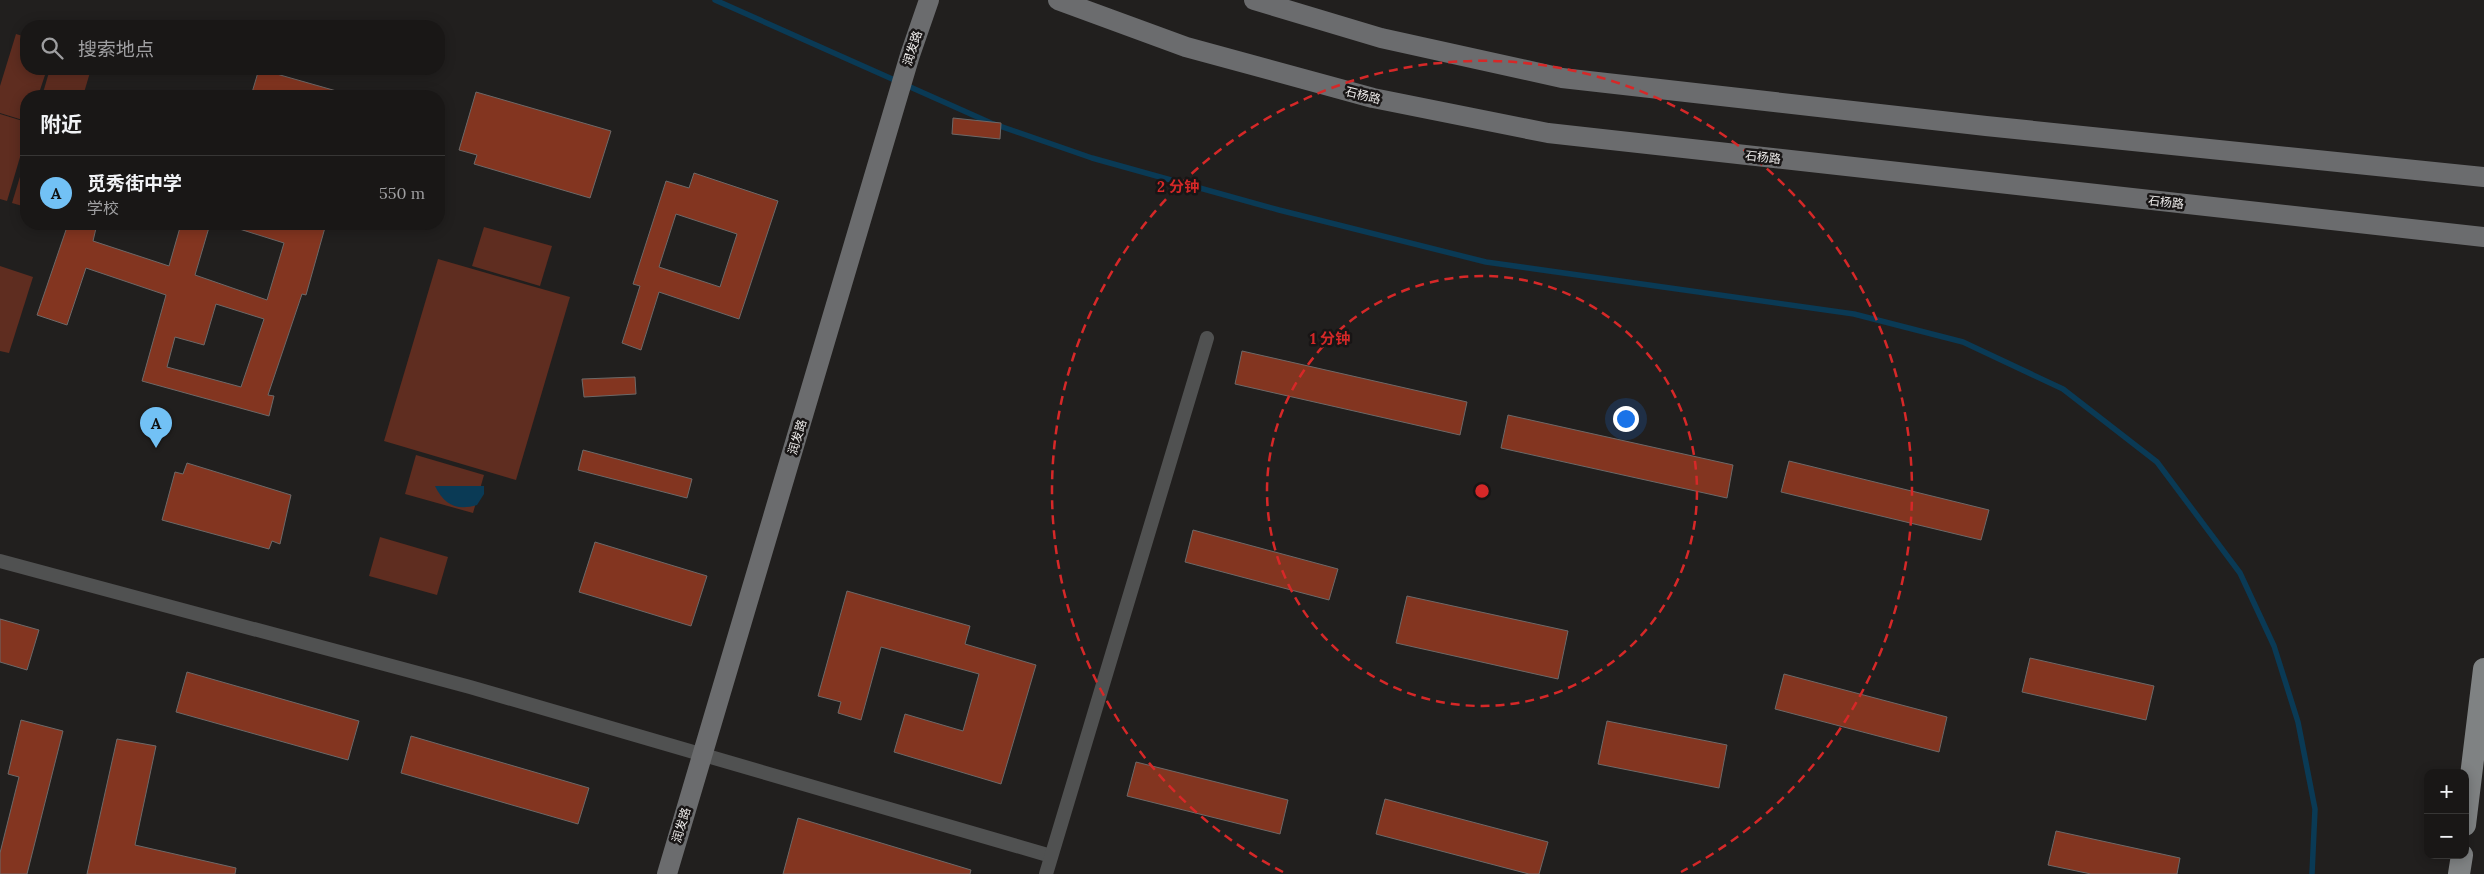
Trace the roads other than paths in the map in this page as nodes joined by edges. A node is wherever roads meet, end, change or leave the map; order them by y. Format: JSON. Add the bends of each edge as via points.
{"nodes":[{"id":1,"x":929,"y":0,"type":"edge"},
{"id":2,"x":1058,"y":0,"type":"edge"},
{"id":3,"x":1254,"y":0,"type":"edge"},
{"id":4,"x":2484,"y":178,"type":"edge"},
{"id":5,"x":2484,"y":237,"type":"edge"},
{"id":6,"x":1207,"y":338,"type":"dead end"},
{"id":7,"x":0,"y":561,"type":"edge"},
{"id":8,"x":2484,"y":669,"type":"edge"},
{"id":9,"x":703,"y":753,"type":"junction"},
{"id":10,"x":2466,"y":814,"type":"edge"},
{"id":11,"x":1051,"y":856,"type":"junction"},
{"id":12,"x":2461,"y":859,"type":"edge"},
{"id":13,"x":667,"y":874,"type":"edge"},
{"id":14,"x":1046,"y":874,"type":"edge"},
{"id":15,"x":2459,"y":874,"type":"edge"}],
"edges":[{"from":1,"to":9,"type":"main road","name":"润发路","via":[[890,120]]},
{"from":2,"to":5,"type":"main road","name":"石杨路","via":[[1186,47],[1373,98],[1548,133]]},
{"from":3,"to":4,"type":"main road","via":[[1381,38],[1562,78]]},
{"from":6,"to":11,"type":"street"},
{"from":7,"to":9,"type":"street"},
{"from":8,"to":10,"type":"main road"},
{"from":9,"to":11,"type":"street"},
{"from":9,"to":13,"type":"main road","name":"润发路"},
{"from":11,"to":14,"type":"street"},
{"from":12,"to":15,"type":"main road"}]}
